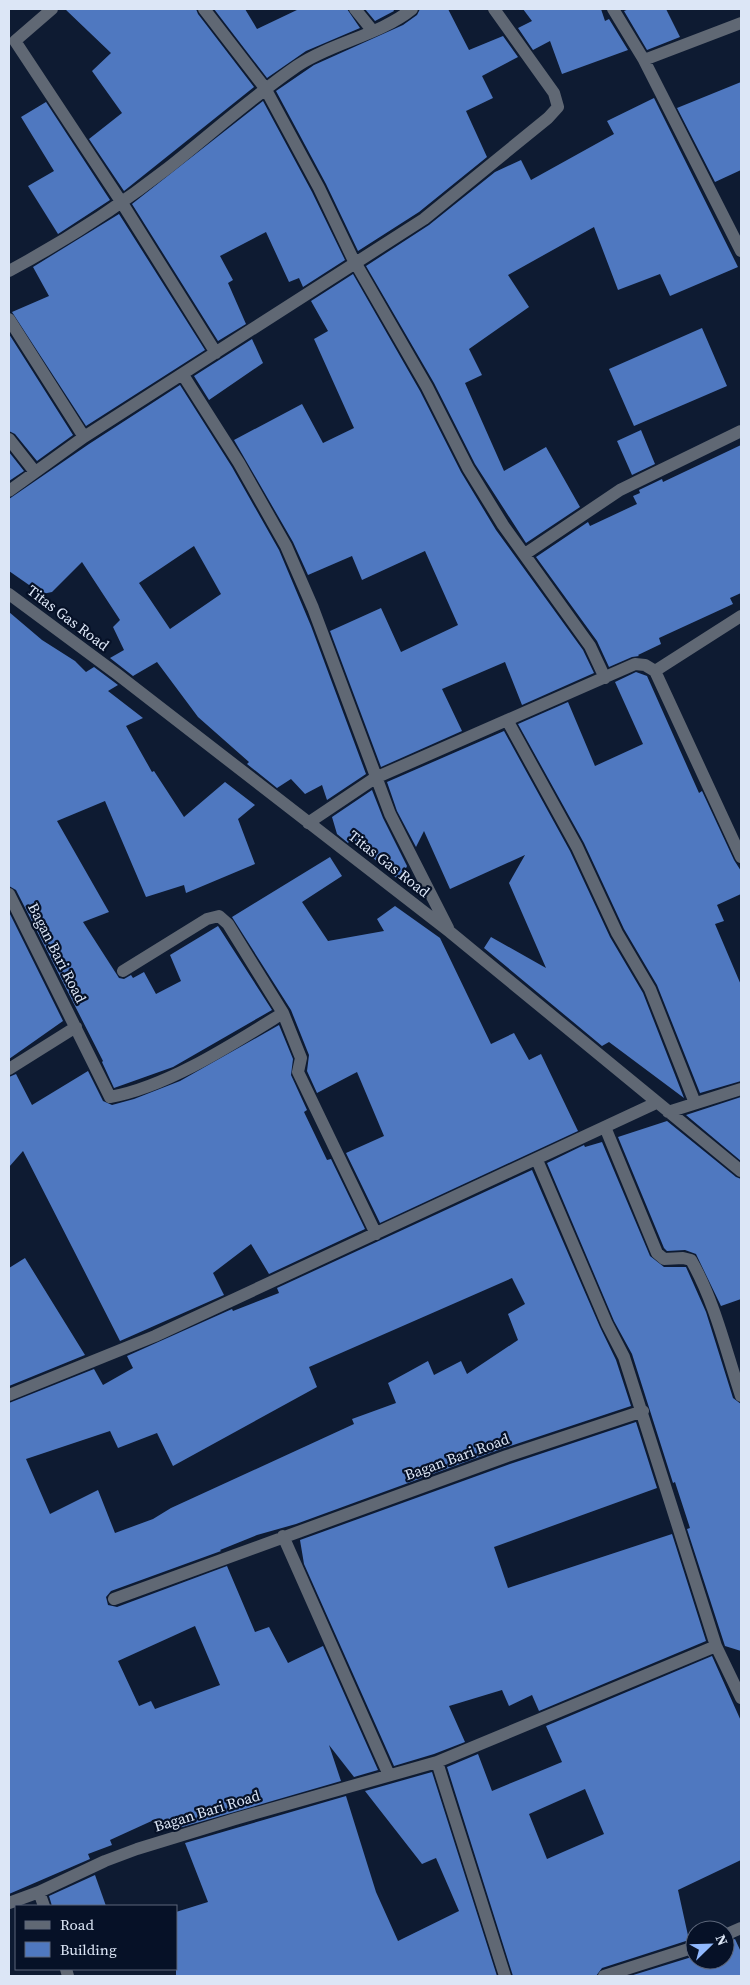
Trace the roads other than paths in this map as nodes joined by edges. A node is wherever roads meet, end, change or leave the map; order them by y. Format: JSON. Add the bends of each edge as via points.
{"nodes":[{"id":1,"x":52,"y":9,"type":"edge"},
{"id":2,"x":204,"y":9,"type":"edge"},
{"id":3,"x":356,"y":9,"type":"edge"},
{"id":4,"x":412,"y":9,"type":"edge"},
{"id":5,"x":494,"y":9,"type":"edge"},
{"id":6,"x":612,"y":9,"type":"edge"},
{"id":7,"x":741,"y":23,"type":"edge"},
{"id":8,"x":372,"y":30,"type":"junction"},
{"id":9,"x":12,"y":37,"type":"edge"},
{"id":10,"x":644,"y":60,"type":"junction"},
{"id":11,"x":265,"y":88,"type":"junction"},
{"id":12,"x":122,"y":203,"type":"junction"},
{"id":13,"x":741,"y":251,"type":"edge"},
{"id":14,"x":356,"y":264,"type":"junction"},
{"id":15,"x":9,"y":271,"type":"edge"},
{"id":16,"x":9,"y":319,"type":"edge"},
{"id":17,"x":216,"y":353,"type":"junction"},
{"id":18,"x":183,"y":375,"type":"junction"},
{"id":19,"x":741,"y":430,"type":"edge"},
{"id":20,"x":84,"y":437,"type":"junction"},
{"id":21,"x":9,"y":439,"type":"edge"},
{"id":22,"x":35,"y":472,"type":"junction"},
{"id":23,"x":9,"y":491,"type":"edge"},
{"id":24,"x":525,"y":554,"type":"junction"},
{"id":25,"x":9,"y":594,"type":"edge"},
{"id":26,"x":741,"y":616,"type":"edge"},
{"id":27,"x":655,"y":671,"type":"junction"},
{"id":28,"x":605,"y":678,"type":"junction"},
{"id":29,"x":507,"y":720,"type":"junction"},
{"id":30,"x":376,"y":778,"type":"junction"},
{"id":31,"x":308,"y":823,"type":"junction"},
{"id":32,"x":741,"y":857,"type":"edge"},
{"id":33,"x":9,"y":896,"type":"edge"},
{"id":34,"x":450,"y":932,"type":"junction"},
{"id":35,"x":123,"y":971,"type":"dead end"},
{"id":36,"x":284,"y":1013,"type":"junction"},
{"id":37,"x":76,"y":1027,"type":"junction"},
{"id":38,"x":9,"y":1069,"type":"edge"},
{"id":39,"x":741,"y":1089,"type":"edge"},
{"id":40,"x":656,"y":1102,"type":"junction"},
{"id":41,"x":695,"y":1104,"type":"junction"},
{"id":42,"x":668,"y":1112,"type":"junction"},
{"id":43,"x":605,"y":1127,"type":"junction"},
{"id":44,"x":536,"y":1160,"type":"junction"},
{"id":45,"x":741,"y":1171,"type":"edge"},
{"id":46,"x":376,"y":1234,"type":"junction"},
{"id":47,"x":9,"y":1395,"type":"edge"},
{"id":48,"x":741,"y":1396,"type":"edge"},
{"id":49,"x":643,"y":1411,"type":"junction"},
{"id":50,"x":283,"y":1536,"type":"junction"},
{"id":51,"x":114,"y":1599,"type":"dead end"},
{"id":52,"x":716,"y":1646,"type":"junction"},
{"id":53,"x":737,"y":1677,"type":"edge"},
{"id":54,"x":741,"y":1698,"type":"edge"},
{"id":55,"x":437,"y":1762,"type":"junction"},
{"id":56,"x":389,"y":1775,"type":"junction"},
{"id":57,"x":39,"y":1892,"type":"junction"},
{"id":58,"x":9,"y":1903,"type":"edge"},
{"id":59,"x":44,"y":1905,"type":"edge"},
{"id":60,"x":685,"y":1950,"type":"edge"},
{"id":61,"x":505,"y":1976,"type":"edge"},
{"id":62,"x":604,"y":1976,"type":"edge"}],
"edges":[{"from":1,"to":9,"type":"street"},
{"from":2,"to":11,"type":"street"},
{"from":3,"to":8,"type":"street"},
{"from":4,"to":8,"type":"street"},
{"from":5,"to":14,"type":"street","via":[[554,93],[558,107],[424,219]]},
{"from":6,"to":10,"type":"street"},
{"from":7,"to":10,"type":"street"},
{"from":8,"to":11,"type":"street","via":[[306,60]]},
{"from":9,"to":12,"type":"street"},
{"from":10,"to":13,"type":"street"},
{"from":11,"to":12,"type":"street"},
{"from":11,"to":14,"type":"street"},
{"from":12,"to":15,"type":"street"},
{"from":12,"to":17,"type":"street"},
{"from":14,"to":17,"type":"street"},
{"from":14,"to":24,"type":"street","via":[[427,388],[468,468]]},
{"from":16,"to":20,"type":"street"},
{"from":17,"to":18,"type":"street"},
{"from":18,"to":20,"type":"street"},
{"from":18,"to":30,"type":"street","via":[[239,463],[286,546],[313,608]]},
{"from":19,"to":24,"type":"street","via":[[620,490]]},
{"from":20,"to":22,"type":"street"},
{"from":21,"to":22,"type":"street"},
{"from":22,"to":23,"type":"street"},
{"from":24,"to":28,"type":"street","via":[[590,646]]},
{"from":25,"to":31,"type":"street","name":"Titas Gas Road"},
{"from":26,"to":27,"type":"street"},
{"from":27,"to":28,"type":"street","via":[[635,664]]},
{"from":27,"to":32,"type":"street"},
{"from":28,"to":29,"type":"street"},
{"from":29,"to":30,"type":"street"},
{"from":29,"to":41,"type":"street","via":[[577,847],[617,933],[650,989]]},
{"from":30,"to":31,"type":"street"},
{"from":30,"to":34,"type":"street","via":[[390,814]]},
{"from":31,"to":34,"type":"street","name":"Titas Gas Road"},
{"from":33,"to":37,"type":"street","name":"Bagan Bari Road"},
{"from":34,"to":40,"type":"street","name":"Titas Gas Road"},
{"from":35,"to":36,"type":"street","via":[[207,919],[219,916],[228,924]]},
{"from":36,"to":37,"type":"street","name":"Bagan Bari Road","via":[[220,1052],[132,1093],[110,1097]]},
{"from":36,"to":46,"type":"street","via":[[301,1058],[298,1072]]},
{"from":37,"to":38,"type":"street","name":"Bagan Bari Road"},
{"from":39,"to":41,"type":"street"},
{"from":40,"to":42,"type":"street","name":"Titas Gas Road"},
{"from":40,"to":43,"type":"street"},
{"from":41,"to":42,"type":"street"},
{"from":42,"to":45,"type":"street","name":"Titas Gas Road"},
{"from":43,"to":44,"type":"street"},
{"from":43,"to":48,"type":"street","via":[[657,1253],[664,1260],[692,1260],[712,1306]]},
{"from":44,"to":46,"type":"street"},
{"from":44,"to":49,"type":"street","via":[[624,1358]]},
{"from":46,"to":47,"type":"street","via":[[155,1336]]},
{"from":49,"to":50,"type":"street","name":"Bagan Bari Road"},
{"from":49,"to":52,"type":"street"},
{"from":50,"to":51,"type":"street","name":"Bagan Bari Road"},
{"from":50,"to":56,"type":"street"},
{"from":52,"to":53,"type":"street"},
{"from":52,"to":55,"type":"street","name":"Bagan Bari Road"},
{"from":53,"to":54,"type":"street"},
{"from":55,"to":56,"type":"street","name":"Bagan Bari Road"},
{"from":55,"to":61,"type":"street"},
{"from":56,"to":57,"type":"street","name":"Bagan Bari Road","via":[[137,1849]]},
{"from":57,"to":58,"type":"street","name":"Bagan Bari Road"},
{"from":57,"to":59,"type":"street"},
{"from":60,"to":62,"type":"street"}]}
